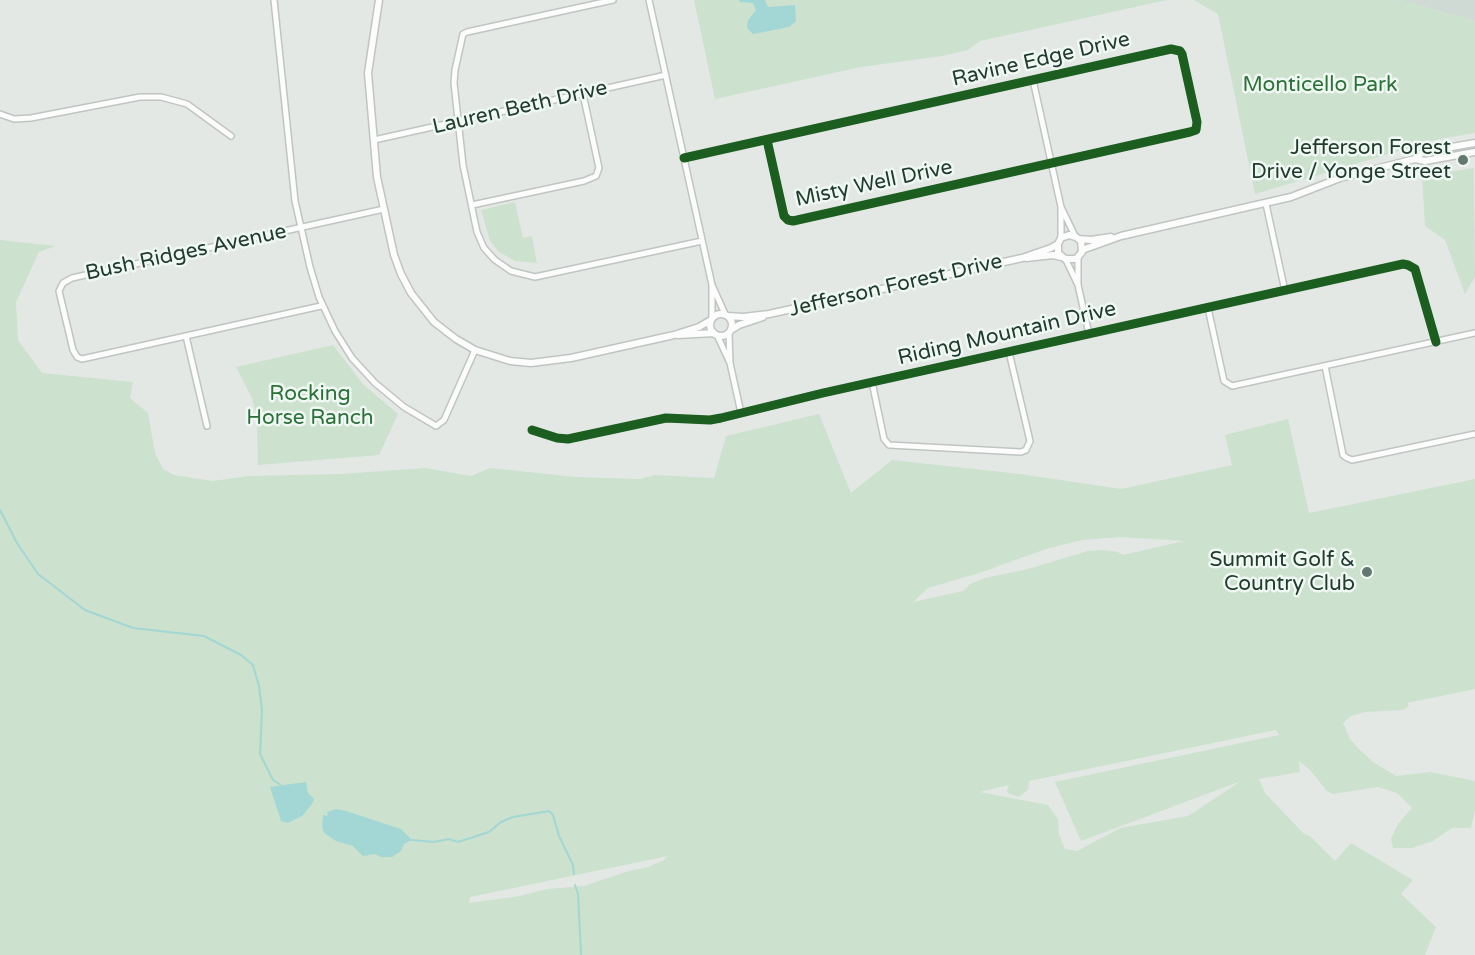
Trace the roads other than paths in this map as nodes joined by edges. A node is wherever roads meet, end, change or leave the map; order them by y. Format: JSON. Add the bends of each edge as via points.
{"nodes":[{"id":1,"x":274,"y":0,"type":"edge"},
{"id":2,"x":379,"y":0,"type":"edge"},
{"id":3,"x":613,"y":0,"type":"edge"},
{"id":4,"x":649,"y":0,"type":"edge"},
{"id":5,"x":666,"y":75,"type":"junction"},
{"id":6,"x":1033,"y":80,"type":"junction"},
{"id":7,"x":583,"y":93,"type":"junction"},
{"id":8,"x":0,"y":114,"type":"edge"},
{"id":9,"x":458,"y":121,"type":"junction"},
{"id":10,"x":231,"y":136,"type":"dead end"},
{"id":11,"x":374,"y":140,"type":"junction"},
{"id":12,"x":767,"y":140,"type":"junction"},
{"id":13,"x":1475,"y":143,"type":"edge"},
{"id":14,"x":1475,"y":152,"type":"edge"},
{"id":15,"x":684,"y":158,"type":"junction"},
{"id":16,"x":1415,"y":159,"type":"junction"},
{"id":17,"x":1051,"y":163,"type":"junction"},
{"id":18,"x":1266,"y":204,"type":"junction"},
{"id":19,"x":472,"y":205,"type":"junction"},
{"id":20,"x":1061,"y":207,"type":"junction"},
{"id":21,"x":384,"y":209,"type":"junction"},
{"id":22,"x":301,"y":228,"type":"junction"},
{"id":23,"x":1121,"y":236,"type":"junction"},
{"id":24,"x":1077,"y":237,"type":"junction"},
{"id":25,"x":702,"y":241,"type":"junction"},
{"id":26,"x":1060,"y":241,"type":"junction"},
{"id":27,"x":1082,"y":250,"type":"junction"},
{"id":28,"x":1078,"y":257,"type":"junction"},
{"id":29,"x":1022,"y":258,"type":"junction"},
{"id":30,"x":1064,"y":258,"type":"junction"},
{"id":31,"x":712,"y":285,"type":"junction"},
{"id":32,"x":1078,"y":285,"type":"junction"},
{"id":33,"x":1285,"y":291,"type":"junction"},
{"id":34,"x":321,"y":306,"type":"junction"},
{"id":35,"x":1208,"y":308,"type":"junction"},
{"id":36,"x":769,"y":314,"type":"junction"},
{"id":37,"x":726,"y":315,"type":"junction"},
{"id":38,"x":711,"y":319,"type":"junction"},
{"id":39,"x":730,"y":331,"type":"junction"},
{"id":40,"x":1475,"y":333,"type":"edge"},
{"id":41,"x":716,"y":334,"type":"junction"},
{"id":42,"x":1089,"y":334,"type":"junction"},
{"id":43,"x":674,"y":335,"type":"junction"},
{"id":44,"x":186,"y":336,"type":"junction"},
{"id":45,"x":1436,"y":342,"type":"junction"},
{"id":46,"x":475,"y":350,"type":"junction"},
{"id":47,"x":1009,"y":352,"type":"junction"},
{"id":48,"x":730,"y":363,"type":"junction"},
{"id":49,"x":1325,"y":366,"type":"junction"},
{"id":50,"x":872,"y":382,"type":"junction"},
{"id":51,"x":741,"y":413,"type":"junction"},
{"id":52,"x":207,"y":426,"type":"dead end"},
{"id":53,"x":532,"y":430,"type":"dead end"},
{"id":54,"x":1475,"y":434,"type":"edge"}],
"edges":[{"from":1,"to":22,"type":"street","via":[[290,163]]},
{"from":2,"to":11,"type":"street","via":[[368,73]]},
{"from":3,"to":9,"type":"street","via":[[463,34],[455,69]]},
{"from":4,"to":5,"type":"street"},
{"from":5,"to":7,"type":"street","name":"Lauren Beth Drive"},
{"from":5,"to":15,"type":"street"},
{"from":6,"to":12,"type":"street","name":"Ravine Edge Drive"},
{"from":6,"to":17,"type":"street"},
{"from":6,"to":17,"type":"street","name":"Ravine Edge Drive","via":[[1171,49],[1180,51],[1186,69],[1196,130]]},
{"from":7,"to":9,"type":"street","name":"Lauren Beth Drive"},
{"from":7,"to":19,"type":"street","via":[[599,168],[596,176]]},
{"from":8,"to":10,"type":"street","via":[[14,119],[31,118],[161,97],[187,104]]},
{"from":9,"to":11,"type":"street","name":"Lauren Beth Drive"},
{"from":9,"to":19,"type":"street"},
{"from":11,"to":21,"type":"street"},
{"from":12,"to":15,"type":"street","name":"Ravine Edge Drive"},
{"from":12,"to":17,"type":"street","name":"Misty Well Drive","via":[[784,216],[793,221]]},
{"from":13,"to":16,"type":"street","via":[[1423,152]]},
{"from":14,"to":16,"type":"street","via":[[1425,161]]},
{"from":15,"to":25,"type":"street"},
{"from":16,"to":18,"type":"street","via":[[1340,178]]},
{"from":17,"to":20,"type":"street"},
{"from":18,"to":23,"type":"street"},
{"from":18,"to":33,"type":"street"},
{"from":19,"to":25,"type":"street","via":[[477,232],[488,253],[503,267],[527,276],[551,275]]},
{"from":20,"to":24,"type":"street"},
{"from":20,"to":26,"type":"street"},
{"from":21,"to":22,"type":"street","name":"Bush Ridges Avenue"},
{"from":21,"to":46,"type":"street","via":[[397,263],[411,293],[440,327]]},
{"from":22,"to":34,"type":"street"},
{"from":22,"to":44,"type":"street","name":"Bush Ridges Avenue","via":[[72,278],[60,287],[77,357],[89,358]]},
{"from":23,"to":24,"type":"street","via":[[1091,240]]},
{"from":23,"to":27,"type":"street"},
{"from":24,"to":26,"type":"street","via":[[1069,235]]},
{"from":24,"to":27,"type":"street"},
{"from":25,"to":31,"type":"street"},
{"from":26,"to":29,"type":"street","name":"Jefferson Forest Drive"},
{"from":26,"to":30,"type":"street","via":[[1058,251]]},
{"from":27,"to":28,"type":"street"},
{"from":28,"to":30,"type":"street"},
{"from":28,"to":32,"type":"street"},
{"from":29,"to":30,"type":"street","name":"Jefferson Forest Drive"},
{"from":29,"to":36,"type":"street","name":"Jefferson Forest Drive"},
{"from":30,"to":32,"type":"street"},
{"from":31,"to":37,"type":"street"},
{"from":31,"to":38,"type":"street"},
{"from":32,"to":42,"type":"street"},
{"from":33,"to":35,"type":"street","name":"Riding Mountain Drive"},
{"from":33,"to":45,"type":"street","name":"Riding Mountain Drive","via":[[1408,265],[1415,269]]},
{"from":34,"to":44,"type":"street","name":"Bush Ridges Avenue"},
{"from":34,"to":46,"type":"street","via":[[368,376],[393,399],[432,425],[444,420]]},
{"from":35,"to":42,"type":"street","name":"Riding Mountain Drive"},
{"from":35,"to":49,"type":"street","via":[[1228,385],[1239,386]]},
{"from":36,"to":37,"type":"street","name":"Jefferson Forest Drive"},
{"from":36,"to":39,"type":"street","name":"Jefferson Forest Drive"},
{"from":37,"to":38,"type":"street","via":[[718,314]]},
{"from":37,"to":39,"type":"street","via":[[732,324]]},
{"from":38,"to":41,"type":"street","via":[[710,327]]},
{"from":38,"to":43,"type":"street"},
{"from":39,"to":41,"type":"street","via":[[724,336]]},
{"from":39,"to":48,"type":"street"},
{"from":40,"to":45,"type":"street"},
{"from":41,"to":43,"type":"street"},
{"from":41,"to":48,"type":"street"},
{"from":42,"to":47,"type":"street","name":"Riding Mountain Drive"},
{"from":43,"to":46,"type":"street","via":[[545,362],[510,361]]},
{"from":44,"to":52,"type":"street"},
{"from":45,"to":49,"type":"street"},
{"from":47,"to":50,"type":"street","name":"Riding Mountain Drive"},
{"from":47,"to":50,"type":"street","via":[[1030,441],[1021,452],[889,445],[884,439]]},
{"from":48,"to":51,"type":"street"},
{"from":49,"to":54,"type":"street","via":[[1343,455],[1347,458]]},
{"from":50,"to":51,"type":"street","name":"Riding Mountain Drive"},
{"from":51,"to":53,"type":"street","name":"Riding Mountain Drive","via":[[710,420],[666,418],[568,440]]}]}
